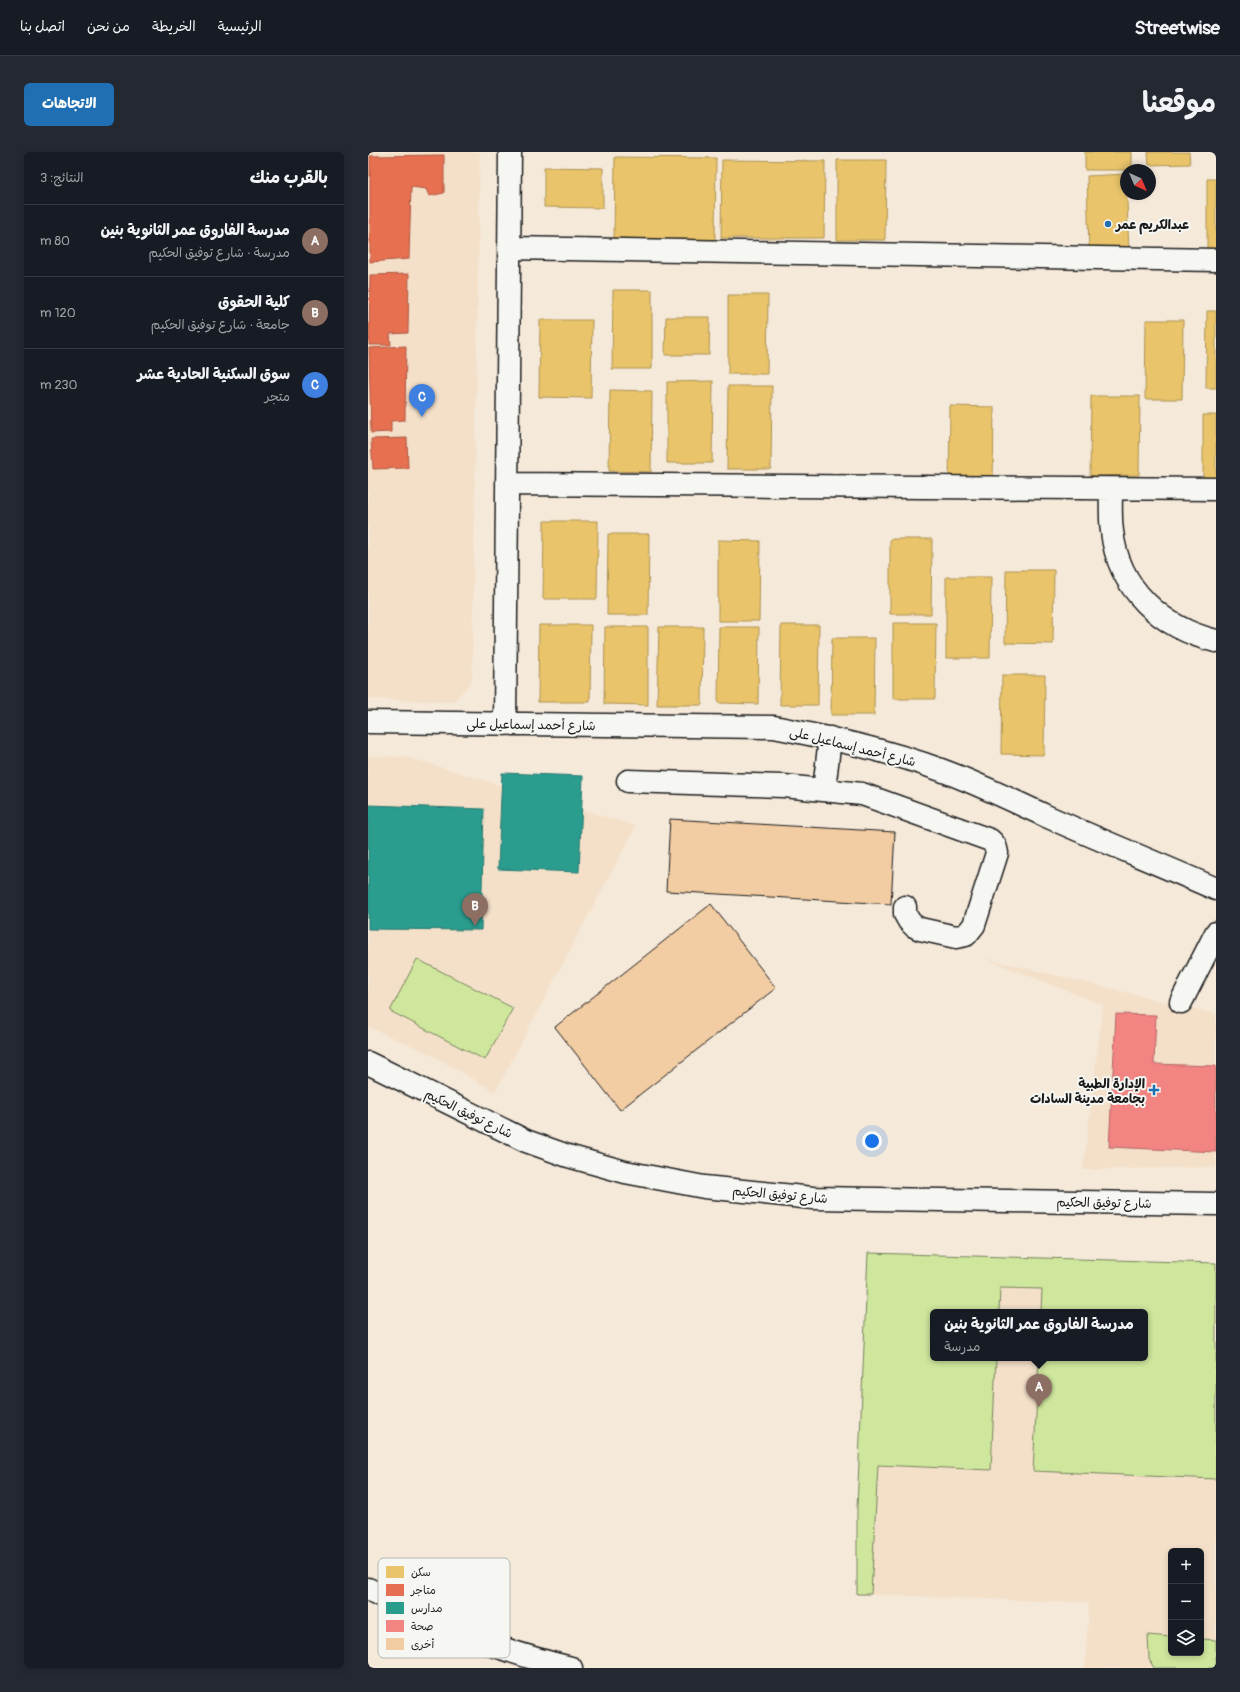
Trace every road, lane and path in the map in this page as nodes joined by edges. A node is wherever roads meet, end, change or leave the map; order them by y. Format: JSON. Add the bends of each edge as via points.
{"nodes":[{"id":1,"x":510,"y":152,"type":"edge"},
{"id":2,"x":509,"y":248,"type":"junction"},
{"id":3,"x":1216,"y":260,"type":"edge"},
{"id":4,"x":507,"y":484,"type":"junction"},
{"id":5,"x":1111,"y":489,"type":"junction"},
{"id":6,"x":1216,"y":489,"type":"edge"},
{"id":7,"x":1216,"y":641,"type":"edge"},
{"id":8,"x":368,"y":722,"type":"edge"},
{"id":9,"x":505,"y":724,"type":"junction"},
{"id":10,"x":830,"y":738,"type":"junction"},
{"id":11,"x":628,"y":782,"type":"dead end"},
{"id":12,"x":824,"y":790,"type":"junction"},
{"id":13,"x":1216,"y":889,"type":"edge"},
{"id":14,"x":905,"y":907,"type":"dead end"},
{"id":15,"x":1216,"y":933,"type":"edge"},
{"id":16,"x":1182,"y":1002,"type":"dead end"},
{"id":17,"x":368,"y":1063,"type":"edge"},
{"id":18,"x":1216,"y":1204,"type":"edge"},
{"id":19,"x":368,"y":1589,"type":"edge"},
{"id":20,"x":378,"y":1594,"type":"edge"},
{"id":21,"x":510,"y":1651,"type":"edge"},
{"id":22,"x":571,"y":1668,"type":"edge"}],
"edges":[{"from":1,"to":2,"type":"street"},
{"from":2,"to":3,"type":"street"},
{"from":2,"to":4,"type":"street"},
{"from":4,"to":5,"type":"street"},
{"from":4,"to":9,"type":"street"},
{"from":5,"to":6,"type":"street"},
{"from":5,"to":7,"type":"street","via":[[1112,532],[1116,552],[1134,589],[1162,618],[1186,632]]},
{"from":8,"to":9,"type":"street","name":"شارع أحمد إسماعيل على"},
{"from":9,"to":10,"type":"street","name":"شارع أحمد إسماعيل على","via":[[774,727]]},
{"from":10,"to":12,"type":"street"},
{"from":10,"to":13,"type":"street","name":"شارع أحمد إسماعيل على","via":[[886,752],[947,772]]},
{"from":11,"to":12,"type":"street","via":[[784,786]]},
{"from":12,"to":14,"type":"street","via":[[862,794],[993,843],[996,853],[974,925],[966,935],[956,938],[920,929],[909,921]]},
{"from":15,"to":16,"type":"street"},
{"from":17,"to":18,"type":"street","name":"شارع توفيق الحكيم","via":[[526,1141],[625,1172],[704,1187],[813,1198]]},
{"from":19,"to":20,"type":"street"},
{"from":21,"to":22,"type":"street"}]}
